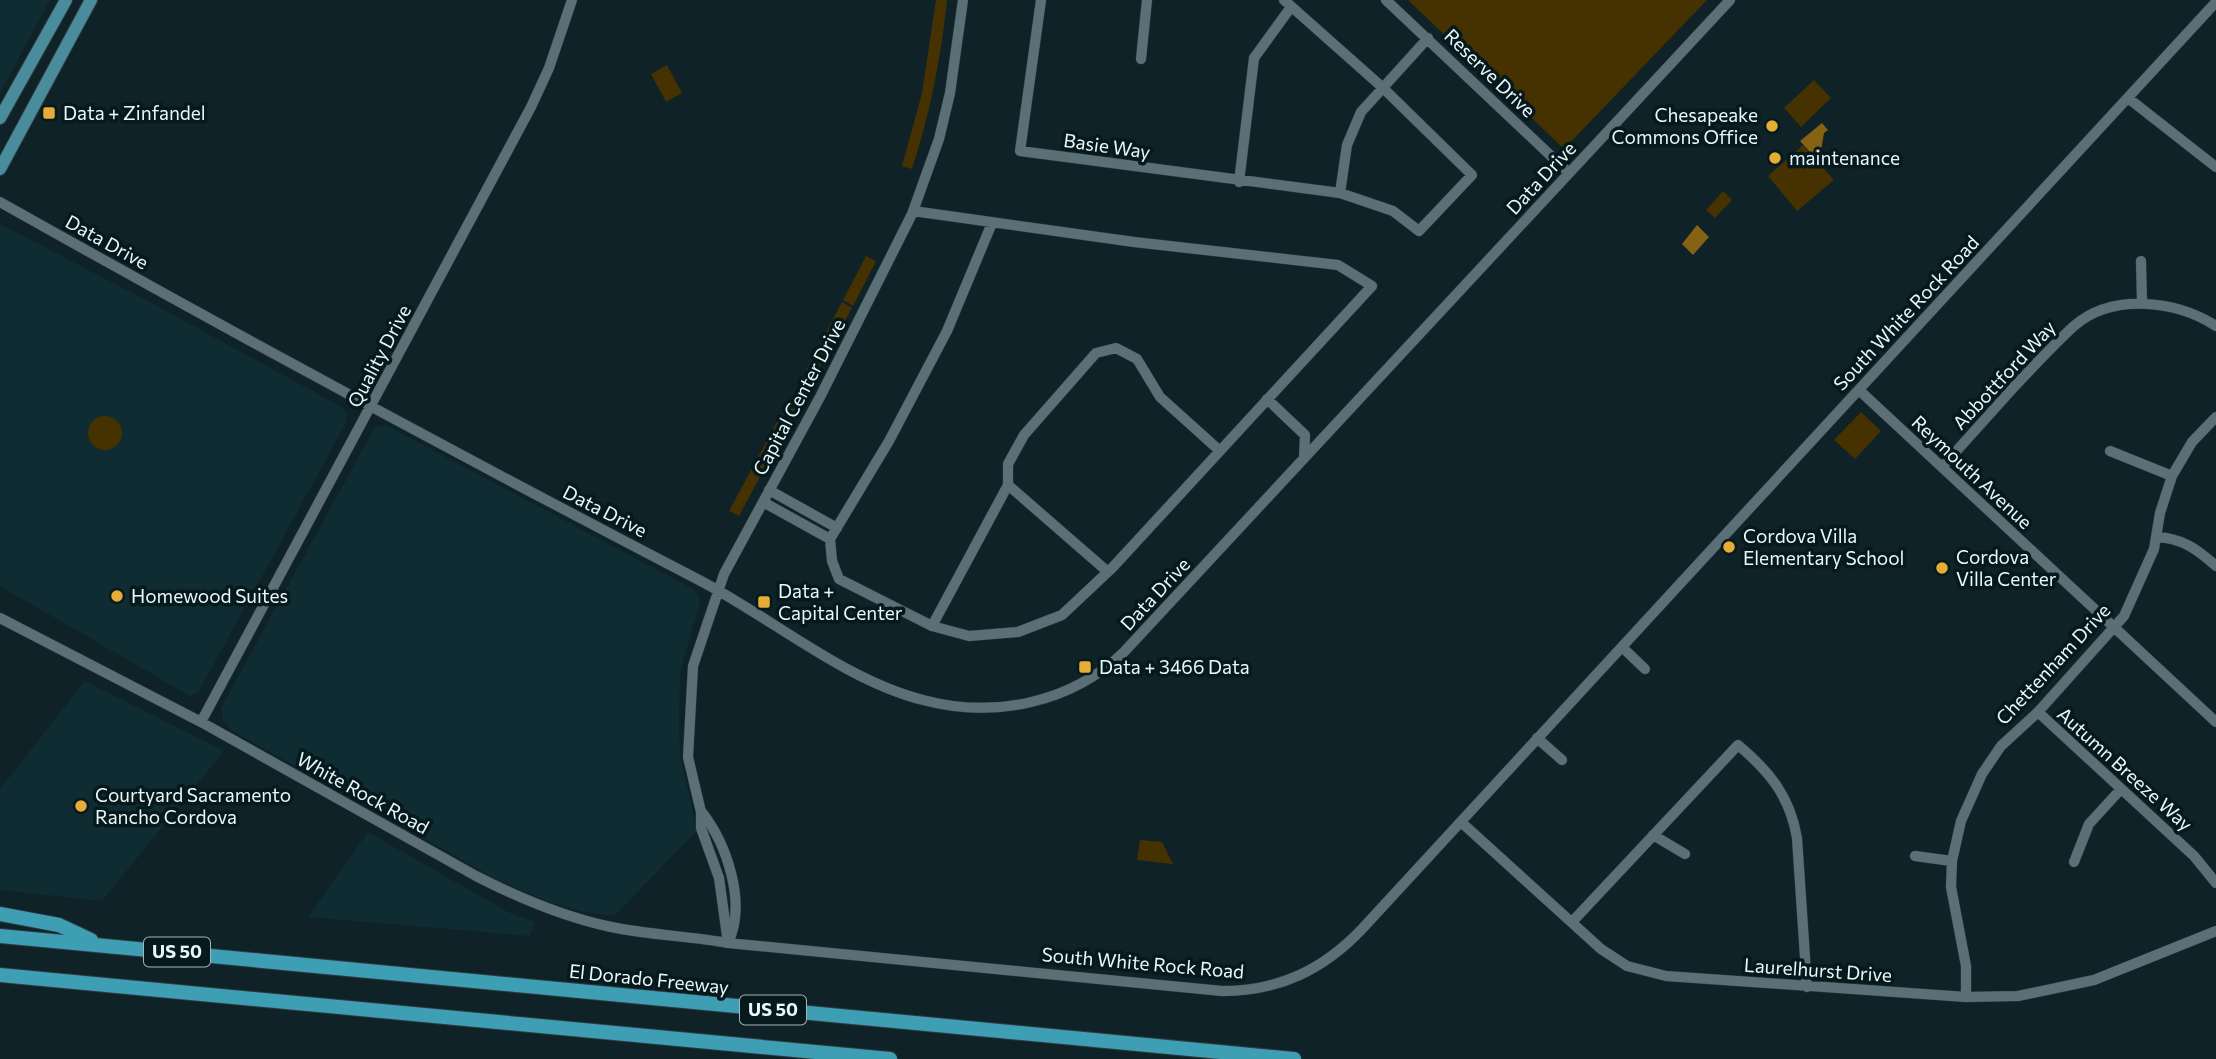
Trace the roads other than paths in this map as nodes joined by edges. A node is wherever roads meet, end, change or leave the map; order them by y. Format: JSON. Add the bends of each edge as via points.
{"nodes":[{"id":1,"x":66,"y":0,"type":"edge"},
{"id":2,"x":91,"y":0,"type":"edge"},
{"id":3,"x":572,"y":0,"type":"edge"},
{"id":4,"x":963,"y":0,"type":"edge"},
{"id":5,"x":1041,"y":0,"type":"edge"},
{"id":6,"x":1147,"y":0,"type":"edge"},
{"id":7,"x":1386,"y":0,"type":"edge"},
{"id":8,"x":1730,"y":0,"type":"edge"},
{"id":9,"x":1287,"y":3,"type":"edge"},
{"id":10,"x":2214,"y":6,"type":"edge"},
{"id":11,"x":1427,"y":38,"type":"junction"},
{"id":12,"x":1141,"y":59,"type":"dead end"},
{"id":13,"x":1382,"y":87,"type":"junction"},
{"id":14,"x":2129,"y":98,"type":"junction"},
{"id":15,"x":0,"y":118,"type":"edge"},
{"id":16,"x":2216,"y":167,"type":"edge"},
{"id":17,"x":0,"y":169,"type":"edge"},
{"id":18,"x":1569,"y":173,"type":"junction"},
{"id":19,"x":1239,"y":182,"type":"junction"},
{"id":20,"x":1340,"y":193,"type":"junction"},
{"id":21,"x":0,"y":202,"type":"edge"},
{"id":22,"x":913,"y":211,"type":"junction"},
{"id":23,"x":992,"y":223,"type":"junction"},
{"id":24,"x":2141,"y":261,"type":"dead end"},
{"id":25,"x":2142,"y":303,"type":"junction"},
{"id":26,"x":2216,"y":326,"type":"edge"},
{"id":27,"x":1859,"y":390,"type":"junction"},
{"id":28,"x":1267,"y":400,"type":"junction"},
{"id":29,"x":372,"y":406,"type":"junction"},
{"id":30,"x":2216,"y":417,"type":"edge"},
{"id":31,"x":1220,"y":451,"type":"junction"},
{"id":32,"x":2110,"y":451,"type":"dead end"},
{"id":33,"x":1304,"y":458,"type":"junction"},
{"id":34,"x":1941,"y":467,"type":"junction"},
{"id":35,"x":2172,"y":476,"type":"junction"},
{"id":36,"x":1008,"y":485,"type":"junction"},
{"id":37,"x":769,"y":490,"type":"junction"},
{"id":38,"x":763,"y":502,"type":"junction"},
{"id":39,"x":837,"y":528,"type":"junction"},
{"id":40,"x":2156,"y":537,"type":"junction"},
{"id":41,"x":830,"y":539,"type":"junction"},
{"id":42,"x":2216,"y":566,"type":"edge"},
{"id":43,"x":1108,"y":572,"type":"junction"},
{"id":44,"x":718,"y":590,"type":"junction"},
{"id":45,"x":0,"y":618,"type":"edge"},
{"id":46,"x":932,"y":626,"type":"junction"},
{"id":47,"x":2112,"y":628,"type":"junction"},
{"id":48,"x":1622,"y":647,"type":"junction"},
{"id":49,"x":1645,"y":669,"type":"dead end"},
{"id":50,"x":2038,"y":712,"type":"junction"},
{"id":51,"x":201,"y":722,"type":"junction"},
{"id":52,"x":2216,"y":722,"type":"edge"},
{"id":53,"x":1537,"y":738,"type":"junction"},
{"id":54,"x":1562,"y":760,"type":"dead end"},
{"id":55,"x":2121,"y":789,"type":"junction"},
{"id":56,"x":1461,"y":822,"type":"junction"},
{"id":57,"x":1653,"y":835,"type":"junction"},
{"id":58,"x":1685,"y":855,"type":"dead end"},
{"id":59,"x":1915,"y":856,"type":"dead end"},
{"id":60,"x":1952,"y":861,"type":"junction"},
{"id":61,"x":2074,"y":862,"type":"dead end"},
{"id":62,"x":2216,"y":883,"type":"edge"},
{"id":63,"x":0,"y":914,"type":"edge"},
{"id":64,"x":1573,"y":922,"type":"junction"},
{"id":65,"x":2216,"y":930,"type":"edge"},
{"id":66,"x":0,"y":936,"type":"edge"},
{"id":67,"x":728,"y":943,"type":"junction"},
{"id":68,"x":102,"y":945,"type":"junction"},
{"id":69,"x":0,"y":975,"type":"edge"},
{"id":70,"x":1807,"y":987,"type":"junction"},
{"id":71,"x":1966,"y":997,"type":"junction"},
{"id":72,"x":890,"y":1059,"type":"edge"},
{"id":73,"x":1294,"y":1059,"type":"edge"}],
"edges":[{"from":1,"to":15,"type":"main road"},
{"from":2,"to":17,"type":"main road"},
{"from":3,"to":29,"type":"street","name":"Quality Drive","via":[[531,107]]},
{"from":4,"to":22,"type":"street","name":"Capital Center Drive","via":[[950,93]]},
{"from":5,"to":19,"type":"street","name":"Basie Way","via":[[1020,151]]},
{"from":6,"to":12,"type":"street"},
{"from":7,"to":11,"type":"street","name":"Reserve Drive"},
{"from":8,"to":18,"type":"street","name":"Data Drive"},
{"from":9,"to":13,"type":"street"},
{"from":9,"to":19,"type":"street","via":[[1254,58]]},
{"from":10,"to":14,"type":"street","name":"South White Rock Road"},
{"from":11,"to":13,"type":"street"},
{"from":11,"to":18,"type":"street","name":"Reserve Drive"},
{"from":13,"to":20,"type":"street","via":[[1350,131]]},
{"from":13,"to":20,"type":"street","name":"Basie Way","via":[[1472,175],[1419,231],[1393,211]]},
{"from":14,"to":16,"type":"street"},
{"from":14,"to":27,"type":"street","name":"South White Rock Road"},
{"from":18,"to":33,"type":"street","name":"Data Drive"},
{"from":19,"to":20,"type":"street","name":"Basie Way"},
{"from":21,"to":29,"type":"street","name":"Data Drive"},
{"from":22,"to":23,"type":"street"},
{"from":22,"to":37,"type":"street","name":"Capital Center Drive"},
{"from":23,"to":28,"type":"street","via":[[1338,265],[1372,286]]},
{"from":23,"to":39,"type":"street","via":[[947,331]]},
{"from":24,"to":25,"type":"street"},
{"from":25,"to":26,"type":"street","name":"Abbottford Way","via":[[2191,312]]},
{"from":25,"to":34,"type":"street","name":"Abbottford Way","via":[[2095,314],[2076,324]]},
{"from":27,"to":34,"type":"street","name":"Reymouth Avenue"},
{"from":27,"to":48,"type":"street","name":"South White Rock Road"},
{"from":28,"to":31,"type":"street"},
{"from":28,"to":33,"type":"street","via":[[1305,435]]},
{"from":29,"to":44,"type":"street","name":"Data Drive"},
{"from":29,"to":51,"type":"street","name":"Quality Drive"},
{"from":30,"to":35,"type":"street","name":"Chettenham Drive","via":[[2192,442]]},
{"from":31,"to":36,"type":"street","via":[[1160,397],[1137,359],[1116,348],[1096,353],[1024,435],[1008,464]]},
{"from":31,"to":43,"type":"street"},
{"from":32,"to":35,"type":"street"},
{"from":33,"to":44,"type":"street","name":"Data Drive","via":[[1124,653],[1097,677],[1046,700],[972,707],[922,700],[869,680]]},
{"from":34,"to":47,"type":"street","name":"Reymouth Avenue"},
{"from":35,"to":40,"type":"street","name":"Chettenham Drive"},
{"from":36,"to":43,"type":"street"},
{"from":36,"to":46,"type":"street"},
{"from":37,"to":38,"type":"street","name":"Capital Center Drive"},
{"from":37,"to":39,"type":"street"},
{"from":38,"to":41,"type":"street"},
{"from":38,"to":44,"type":"street","name":"Capital Center Drive"},
{"from":39,"to":41,"type":"street"},
{"from":40,"to":42,"type":"street","via":[[2190,544]]},
{"from":40,"to":47,"type":"street","name":"Chettenham Drive","via":[[2135,596]]},
{"from":41,"to":46,"type":"street","via":[[839,579]]},
{"from":43,"to":46,"type":"street","via":[[1062,615],[1018,632],[969,636]]},
{"from":44,"to":67,"type":"street","name":"Capital Center Drive","via":[[690,690],[688,757],[701,828],[719,878]]},
{"from":45,"to":51,"type":"street","name":"White Rock Road"},
{"from":47,"to":50,"type":"street","name":"Chettenham Drive"},
{"from":47,"to":52,"type":"street","name":"Reymouth Avenue"},
{"from":48,"to":49,"type":"street"},
{"from":48,"to":53,"type":"street","name":"South White Rock Road"},
{"from":50,"to":55,"type":"street","name":"Autumn Breeze Way"},
{"from":50,"to":60,"type":"street","name":"Chettenham Drive","via":[[2001,746],[1982,774],[1961,821]]},
{"from":51,"to":67,"type":"street","name":"White Rock Road","via":[[516,895],[609,926]]},
{"from":53,"to":54,"type":"street"},
{"from":53,"to":56,"type":"street","name":"South White Rock Road"},
{"from":55,"to":61,"type":"street","via":[[2089,824]]},
{"from":55,"to":62,"type":"street","name":"Autumn Breeze Way","via":[[2194,856]]},
{"from":56,"to":64,"type":"street","name":"Laurelhurst Drive"},
{"from":56,"to":67,"type":"street","name":"South White Rock Road","via":[[1326,962],[1288,981],[1252,990],[1222,991]]},
{"from":57,"to":58,"type":"street"},
{"from":57,"to":64,"type":"street"},
{"from":57,"to":70,"type":"street","via":[[1738,744],[1765,768],[1784,795],[1795,827]]},
{"from":59,"to":60,"type":"street"},
{"from":60,"to":71,"type":"street","name":"Chettenham Drive","via":[[1953,906],[1966,966]]},
{"from":63,"to":68,"type":"highway","via":[[59,925]]},
{"from":64,"to":70,"type":"street","name":"Laurelhurst Drive","via":[[1627,967],[1654,974]]},
{"from":65,"to":71,"type":"street","name":"Laurelhurst Drive","via":[[2118,972],[2069,987],[2018,996]]},
{"from":66,"to":68,"type":"highway","name":"El Dorado Freeway","number":"US 50"},
{"from":68,"to":73,"type":"highway","name":"El Dorado Freeway","number":"US 50"},
{"from":69,"to":72,"type":"highway","number":"US 50"},
{"from":70,"to":71,"type":"street","name":"Laurelhurst Drive"}]}
